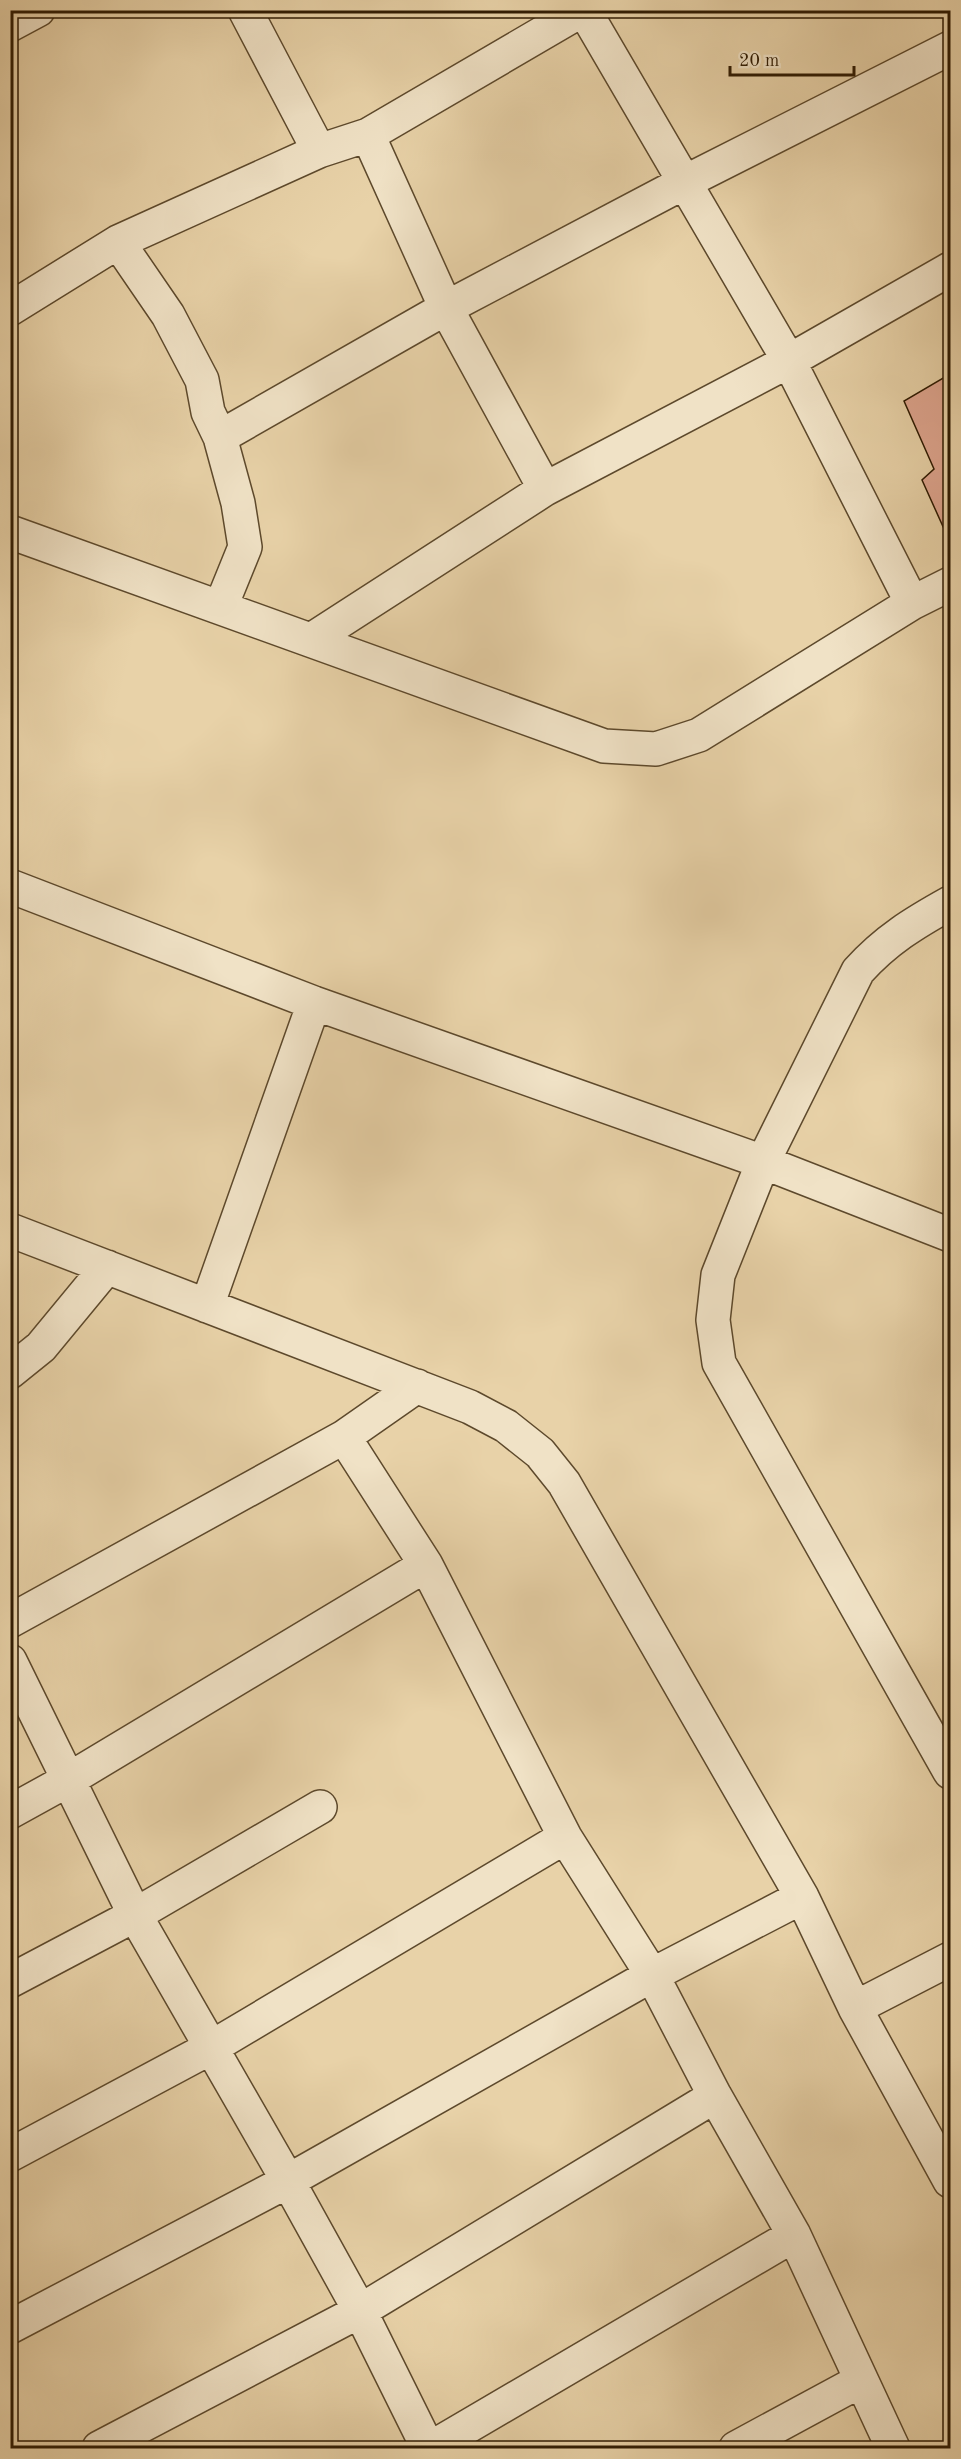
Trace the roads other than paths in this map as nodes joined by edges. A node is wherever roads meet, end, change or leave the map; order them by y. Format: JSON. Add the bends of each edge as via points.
{"nodes":[{"id":1,"x":38,"y":10,"type":"edge"},
{"id":2,"x":245,"y":10,"type":"edge"},
{"id":3,"x":583,"y":10,"type":"edge"},
{"id":4,"x":10,"y":25,"type":"edge"},
{"id":5,"x":951,"y":48,"type":"edge"},
{"id":6,"x":368,"y":135,"type":"junction"},
{"id":7,"x":319,"y":151,"type":"junction"},
{"id":8,"x":685,"y":182,"type":"junction"},
{"id":9,"x":118,"y":242,"type":"junction"},
{"id":10,"x":951,"y":268,"type":"edge"},
{"id":11,"x":446,"y":308,"type":"junction"},
{"id":12,"x":10,"y":309,"type":"edge"},
{"id":13,"x":789,"y":361,"type":"junction"},
{"id":14,"x":220,"y":437,"type":"junction"},
{"id":15,"x":545,"y":489,"type":"junction"},
{"id":16,"x":10,"y":532,"type":"edge"},
{"id":17,"x":951,"y":584,"type":"edge"},
{"id":18,"x":912,"y":603,"type":"junction"},
{"id":19,"x":221,"y":606,"type":"junction"},
{"id":20,"x":311,"y":640,"type":"junction"},
{"id":21,"x":10,"y":886,"type":"edge"},
{"id":22,"x":951,"y":903,"type":"edge"},
{"id":23,"x":315,"y":1003,"type":"junction"},
{"id":24,"x":763,"y":1162,"type":"junction"},
{"id":25,"x":10,"y":1230,"type":"edge"},
{"id":26,"x":951,"y":1235,"type":"edge"},
{"id":27,"x":107,"y":1267,"type":"junction"},
{"id":28,"x":207,"y":1306,"type":"junction"},
{"id":29,"x":10,"y":1372,"type":"edge"},
{"id":30,"x":417,"y":1386,"type":"junction"},
{"id":31,"x":344,"y":1437,"type":"junction"},
{"id":32,"x":426,"y":1565,"type":"junction"},
{"id":33,"x":10,"y":1621,"type":"edge"},
{"id":34,"x":10,"y":1661,"type":"edge"},
{"id":35,"x":951,"y":1772,"type":"edge"},
{"id":36,"x":69,"y":1780,"type":"junction"},
{"id":37,"x":320,"y":1807,"type":"dead end"},
{"id":38,"x":10,"y":1812,"type":"edge"},
{"id":39,"x":565,"y":1837,"type":"junction"},
{"id":40,"x":802,"y":1898,"type":"junction"},
{"id":41,"x":135,"y":1915,"type":"junction"},
{"id":42,"x":951,"y":1959,"type":"edge"},
{"id":43,"x":652,"y":1975,"type":"junction"},
{"id":44,"x":10,"y":1981,"type":"edge"},
{"id":45,"x":855,"y":2008,"type":"junction"},
{"id":46,"x":212,"y":2047,"type":"junction"},
{"id":47,"x":715,"y":2096,"type":"junction"},
{"id":48,"x":10,"y":2155,"type":"edge"},
{"id":49,"x":288,"y":2181,"type":"junction"},
{"id":50,"x":951,"y":2181,"type":"edge"},
{"id":51,"x":794,"y":2235,"type":"junction"},
{"id":52,"x":360,"y":2311,"type":"junction"},
{"id":53,"x":10,"y":2327,"type":"edge"},
{"id":54,"x":860,"y":2381,"type":"junction"},
{"id":55,"x":99,"y":2448,"type":"edge"},
{"id":56,"x":429,"y":2448,"type":"edge"},
{"id":57,"x":736,"y":2448,"type":"edge"},
{"id":58,"x":893,"y":2448,"type":"edge"}],
"edges":[{"from":1,"to":4,"type":"street"},
{"from":2,"to":7,"type":"street"},
{"from":3,"to":6,"type":"street"},
{"from":3,"to":8,"type":"street"},
{"from":5,"to":8,"type":"street"},
{"from":6,"to":7,"type":"street"},
{"from":6,"to":11,"type":"street"},
{"from":7,"to":9,"type":"street"},
{"from":8,"to":11,"type":"street"},
{"from":8,"to":13,"type":"street"},
{"from":9,"to":12,"type":"street"},
{"from":9,"to":14,"type":"street","via":[[168,315],[202,380],[208,412]]},
{"from":10,"to":13,"type":"street"},
{"from":11,"to":14,"type":"street"},
{"from":11,"to":15,"type":"street"},
{"from":13,"to":15,"type":"street"},
{"from":13,"to":18,"type":"street"},
{"from":14,"to":19,"type":"street","via":[[245,547]]},
{"from":15,"to":20,"type":"street"},
{"from":16,"to":19,"type":"street"},
{"from":17,"to":18,"type":"street"},
{"from":18,"to":20,"type":"street","via":[[699,735],[656,749],[604,746]]},
{"from":19,"to":20,"type":"street"},
{"from":21,"to":23,"type":"street"},
{"from":22,"to":24,"type":"street","via":[[878,948],[858,970]]},
{"from":23,"to":24,"type":"street"},
{"from":23,"to":28,"type":"street"},
{"from":24,"to":26,"type":"street"},
{"from":24,"to":35,"type":"street","via":[[718,1275],[713,1320],[719,1363]]},
{"from":25,"to":27,"type":"street"},
{"from":27,"to":28,"type":"street"},
{"from":27,"to":29,"type":"street","via":[[41,1347]]},
{"from":28,"to":30,"type":"street"},
{"from":30,"to":31,"type":"street"},
{"from":30,"to":40,"type":"street","via":[[506,1426],[540,1453],[564,1483]]},
{"from":31,"to":32,"type":"street"},
{"from":31,"to":33,"type":"street"},
{"from":32,"to":36,"type":"street"},
{"from":32,"to":39,"type":"street"},
{"from":34,"to":36,"type":"street"},
{"from":36,"to":38,"type":"street"},
{"from":36,"to":41,"type":"street"},
{"from":37,"to":41,"type":"street"},
{"from":39,"to":43,"type":"street"},
{"from":39,"to":46,"type":"street"},
{"from":40,"to":43,"type":"street"},
{"from":40,"to":45,"type":"street"},
{"from":41,"to":44,"type":"street"},
{"from":41,"to":46,"type":"street"},
{"from":42,"to":45,"type":"street"},
{"from":43,"to":47,"type":"street"},
{"from":43,"to":49,"type":"street"},
{"from":45,"to":50,"type":"street"},
{"from":46,"to":48,"type":"street"},
{"from":46,"to":49,"type":"street"},
{"from":47,"to":51,"type":"street"},
{"from":47,"to":52,"type":"street"},
{"from":49,"to":52,"type":"street"},
{"from":49,"to":53,"type":"street"},
{"from":51,"to":54,"type":"street"},
{"from":51,"to":56,"type":"street"},
{"from":52,"to":55,"type":"street"},
{"from":52,"to":56,"type":"street"},
{"from":54,"to":57,"type":"street"},
{"from":54,"to":58,"type":"street"}]}
